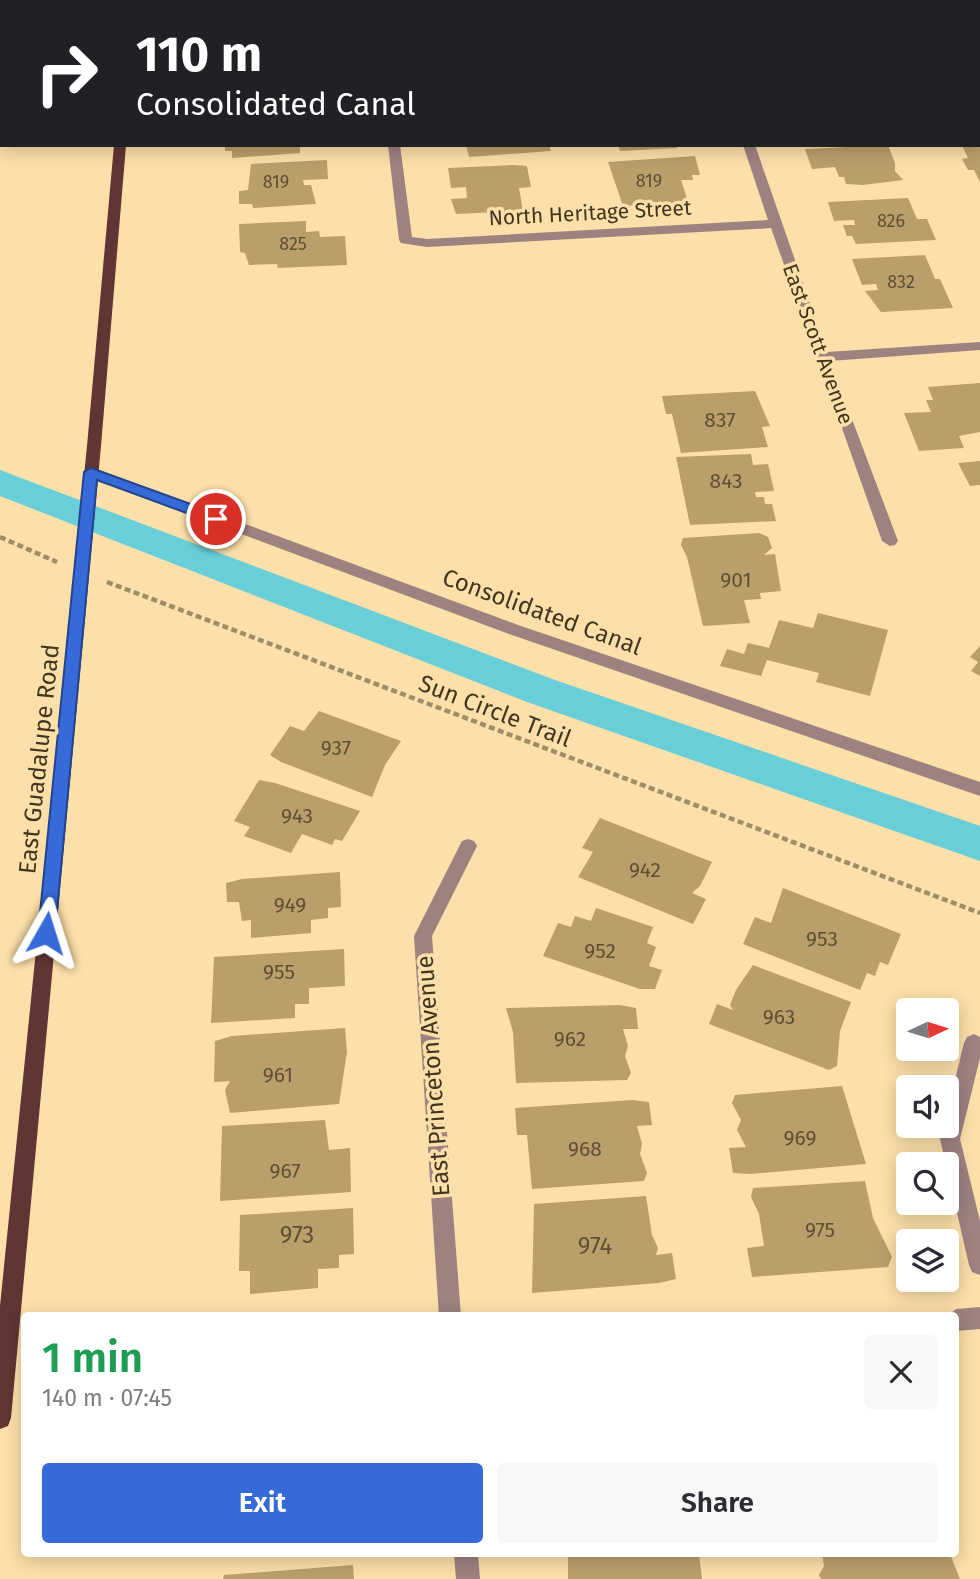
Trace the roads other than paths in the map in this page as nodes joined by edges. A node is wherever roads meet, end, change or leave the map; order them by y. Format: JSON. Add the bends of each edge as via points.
{"nodes":[{"id":1,"x":120,"y":147,"type":"edge"},
{"id":2,"x":394,"y":147,"type":"edge"},
{"id":3,"x":750,"y":147,"type":"edge"},
{"id":4,"x":776,"y":224,"type":"junction"},
{"id":5,"x":980,"y":346,"type":"edge"},
{"id":6,"x":822,"y":357,"type":"junction"},
{"id":7,"x":91,"y":477,"type":"junction"},
{"id":8,"x":890,"y":541,"type":"dead end"},
{"id":9,"x":980,"y":789,"type":"edge"},
{"id":10,"x":468,"y":846,"type":"dead end"},
{"id":11,"x":974,"y":1043,"type":"dead end"},
{"id":12,"x":980,"y":1265,"type":"edge"},
{"id":13,"x":450,"y":1312,"type":"edge"},
{"id":14,"x":980,"y":1318,"type":"edge"},
{"id":15,"x":959,"y":1320,"type":"edge"},
{"id":16,"x":0,"y":1419,"type":"edge"},
{"id":17,"x":466,"y":1557,"type":"edge"},
{"id":18,"x":468,"y":1579,"type":"edge"}],
"edges":[{"from":1,"to":7,"type":"main road","name":"East Guadalupe Road"},
{"from":2,"to":4,"type":"street","name":"North Heritage Street","via":[[406,240],[427,243]]},
{"from":3,"to":4,"type":"street","name":"East Scott Avenue"},
{"from":4,"to":6,"type":"street","name":"East Scott Avenue"},
{"from":5,"to":6,"type":"street"},
{"from":6,"to":8,"type":"street","name":"East Scott Avenue"},
{"from":7,"to":9,"type":"street","name":"Consolidated Canal","via":[[515,630]]},
{"from":7,"to":16,"type":"main road","name":"East Guadalupe Road"},
{"from":10,"to":13,"type":"street","name":"East Princeton Avenue","via":[[424,936]]},
{"from":11,"to":12,"type":"street","via":[[950,1139]]},
{"from":14,"to":15,"type":"street"},
{"from":17,"to":18,"type":"street"}]}
